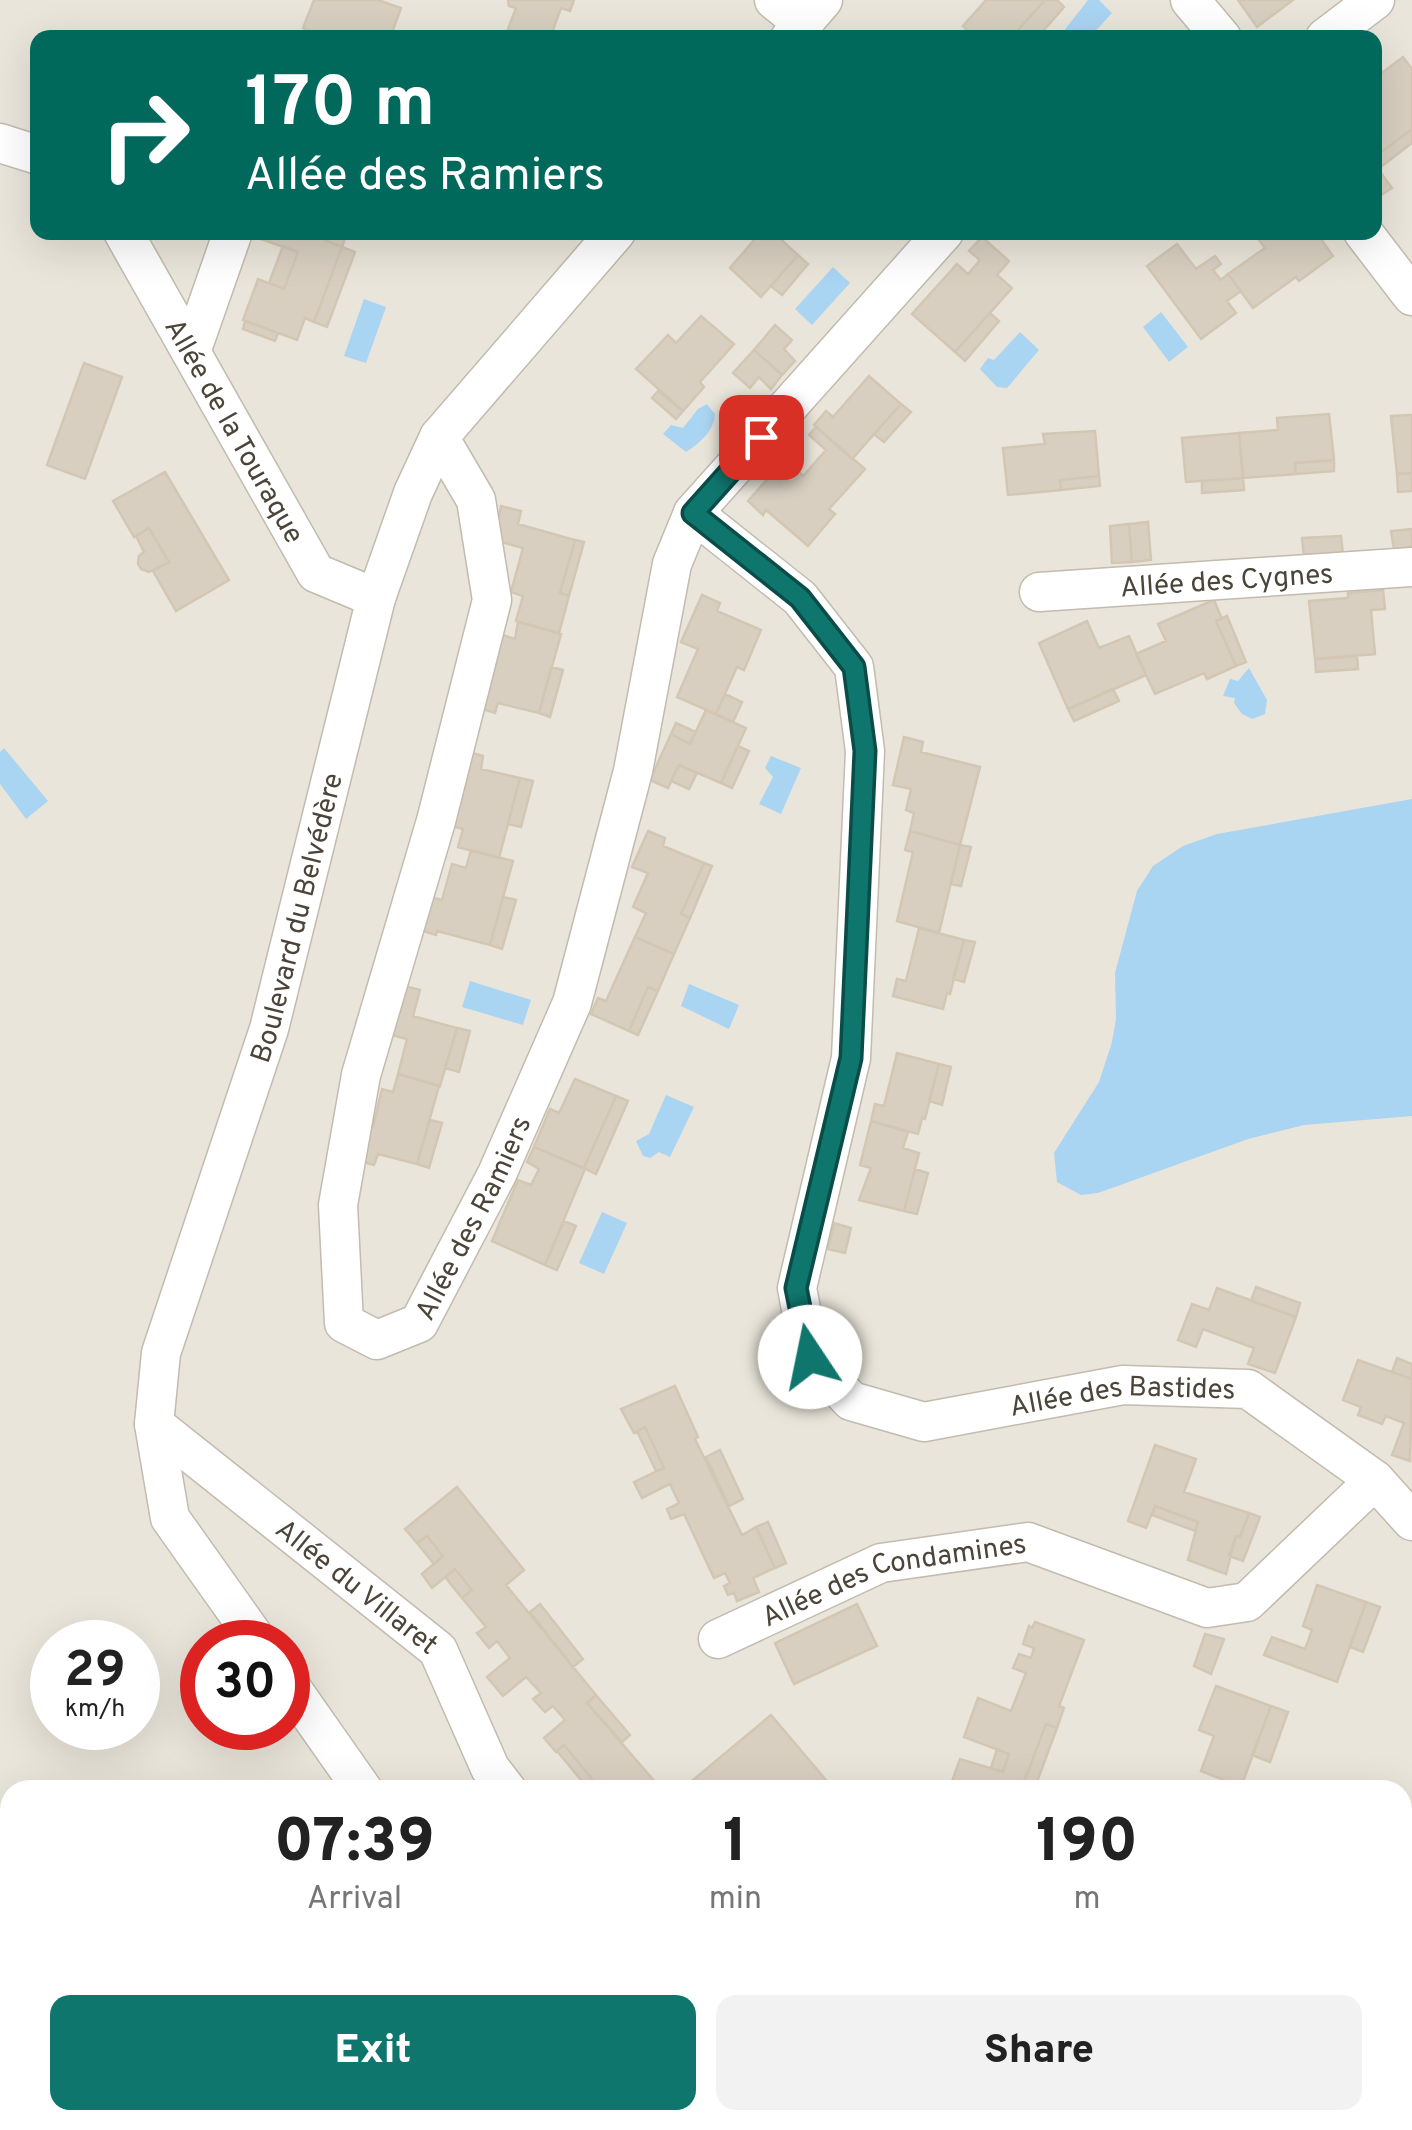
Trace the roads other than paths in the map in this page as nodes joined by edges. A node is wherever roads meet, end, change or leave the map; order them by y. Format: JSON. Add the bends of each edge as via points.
{"nodes":[{"id":1,"x":1375,"y":0,"type":"edge"},
{"id":2,"x":1336,"y":30,"type":"edge"},
{"id":3,"x":0,"y":143,"type":"edge"},
{"id":4,"x":30,"y":152,"type":"edge"},
{"id":5,"x":128,"y":240,"type":"edge"},
{"id":6,"x":230,"y":240,"type":"edge"},
{"id":7,"x":609,"y":240,"type":"edge"},
{"id":8,"x":937,"y":240,"type":"edge"},
{"id":9,"x":1369,"y":240,"type":"edge"},
{"id":10,"x":1412,"y":296,"type":"edge"},
{"id":11,"x":192,"y":352,"type":"junction"},
{"id":12,"x":439,"y":438,"type":"junction"},
{"id":13,"x":693,"y":513,"type":"junction"},
{"id":14,"x":1412,"y":566,"type":"edge"},
{"id":15,"x":1039,"y":592,"type":"dead end"},
{"id":16,"x":376,"y":598,"type":"junction"},
{"id":17,"x":154,"y":1424,"type":"junction"},
{"id":18,"x":1375,"y":1480,"type":"junction"},
{"id":19,"x":1412,"y":1520,"type":"edge"},
{"id":20,"x":242,"y":1620,"type":"edge"},
{"id":21,"x":718,"y":1639,"type":"dead end"},
{"id":22,"x":310,"y":1715,"type":"edge"},
{"id":23,"x":356,"y":1780,"type":"edge"},
{"id":24,"x":500,"y":1780,"type":"edge"}],
"edges":[{"from":1,"to":2,"type":"street"},
{"from":3,"to":4,"type":"street"},
{"from":5,"to":11,"type":"street","name":"Allée de la Touraque"},
{"from":6,"to":11,"type":"street"},
{"from":7,"to":12,"type":"street","name":"Boulevard du Belvédère"},
{"from":8,"to":13,"type":"street","name":"Allée des Ramiers"},
{"from":9,"to":10,"type":"street"},
{"from":11,"to":16,"type":"street","name":"Allée de la Touraque","via":[[316,573]]},
{"from":12,"to":13,"type":"street","name":"Allée des Ramiers","via":[[476,500],[492,600],[361,1074],[338,1206],[344,1323],[377,1340],[419,1323],[497,1174],[572,1003],[633,771],[672,564]]},
{"from":12,"to":16,"type":"street","name":"Boulevard du Belvédère"},
{"from":13,"to":18,"type":"street","name":"Allée des Bastides","via":[[800,598],[854,667],[865,751],[851,1058],[796,1288],[810,1357],[851,1402],[924,1422],[1123,1385],[1248,1388]]},
{"from":14,"to":15,"type":"street","name":"Allée des Cygnes"},
{"from":16,"to":17,"type":"street","name":"Boulevard du Belvédère","via":[[269,1029],[161,1353]]},
{"from":17,"to":20,"type":"street","name":"Boulevard du Belvédère","via":[[170,1518]]},
{"from":17,"to":24,"type":"street","name":"Allée du Villaret","via":[[438,1650]]},
{"from":18,"to":19,"type":"street","name":"Allée des Bastides"},
{"from":18,"to":21,"type":"street","name":"Allée des Condamines","via":[[1247,1602],[1207,1608],[1028,1542],[881,1563]]},
{"from":22,"to":23,"type":"street"}]}
